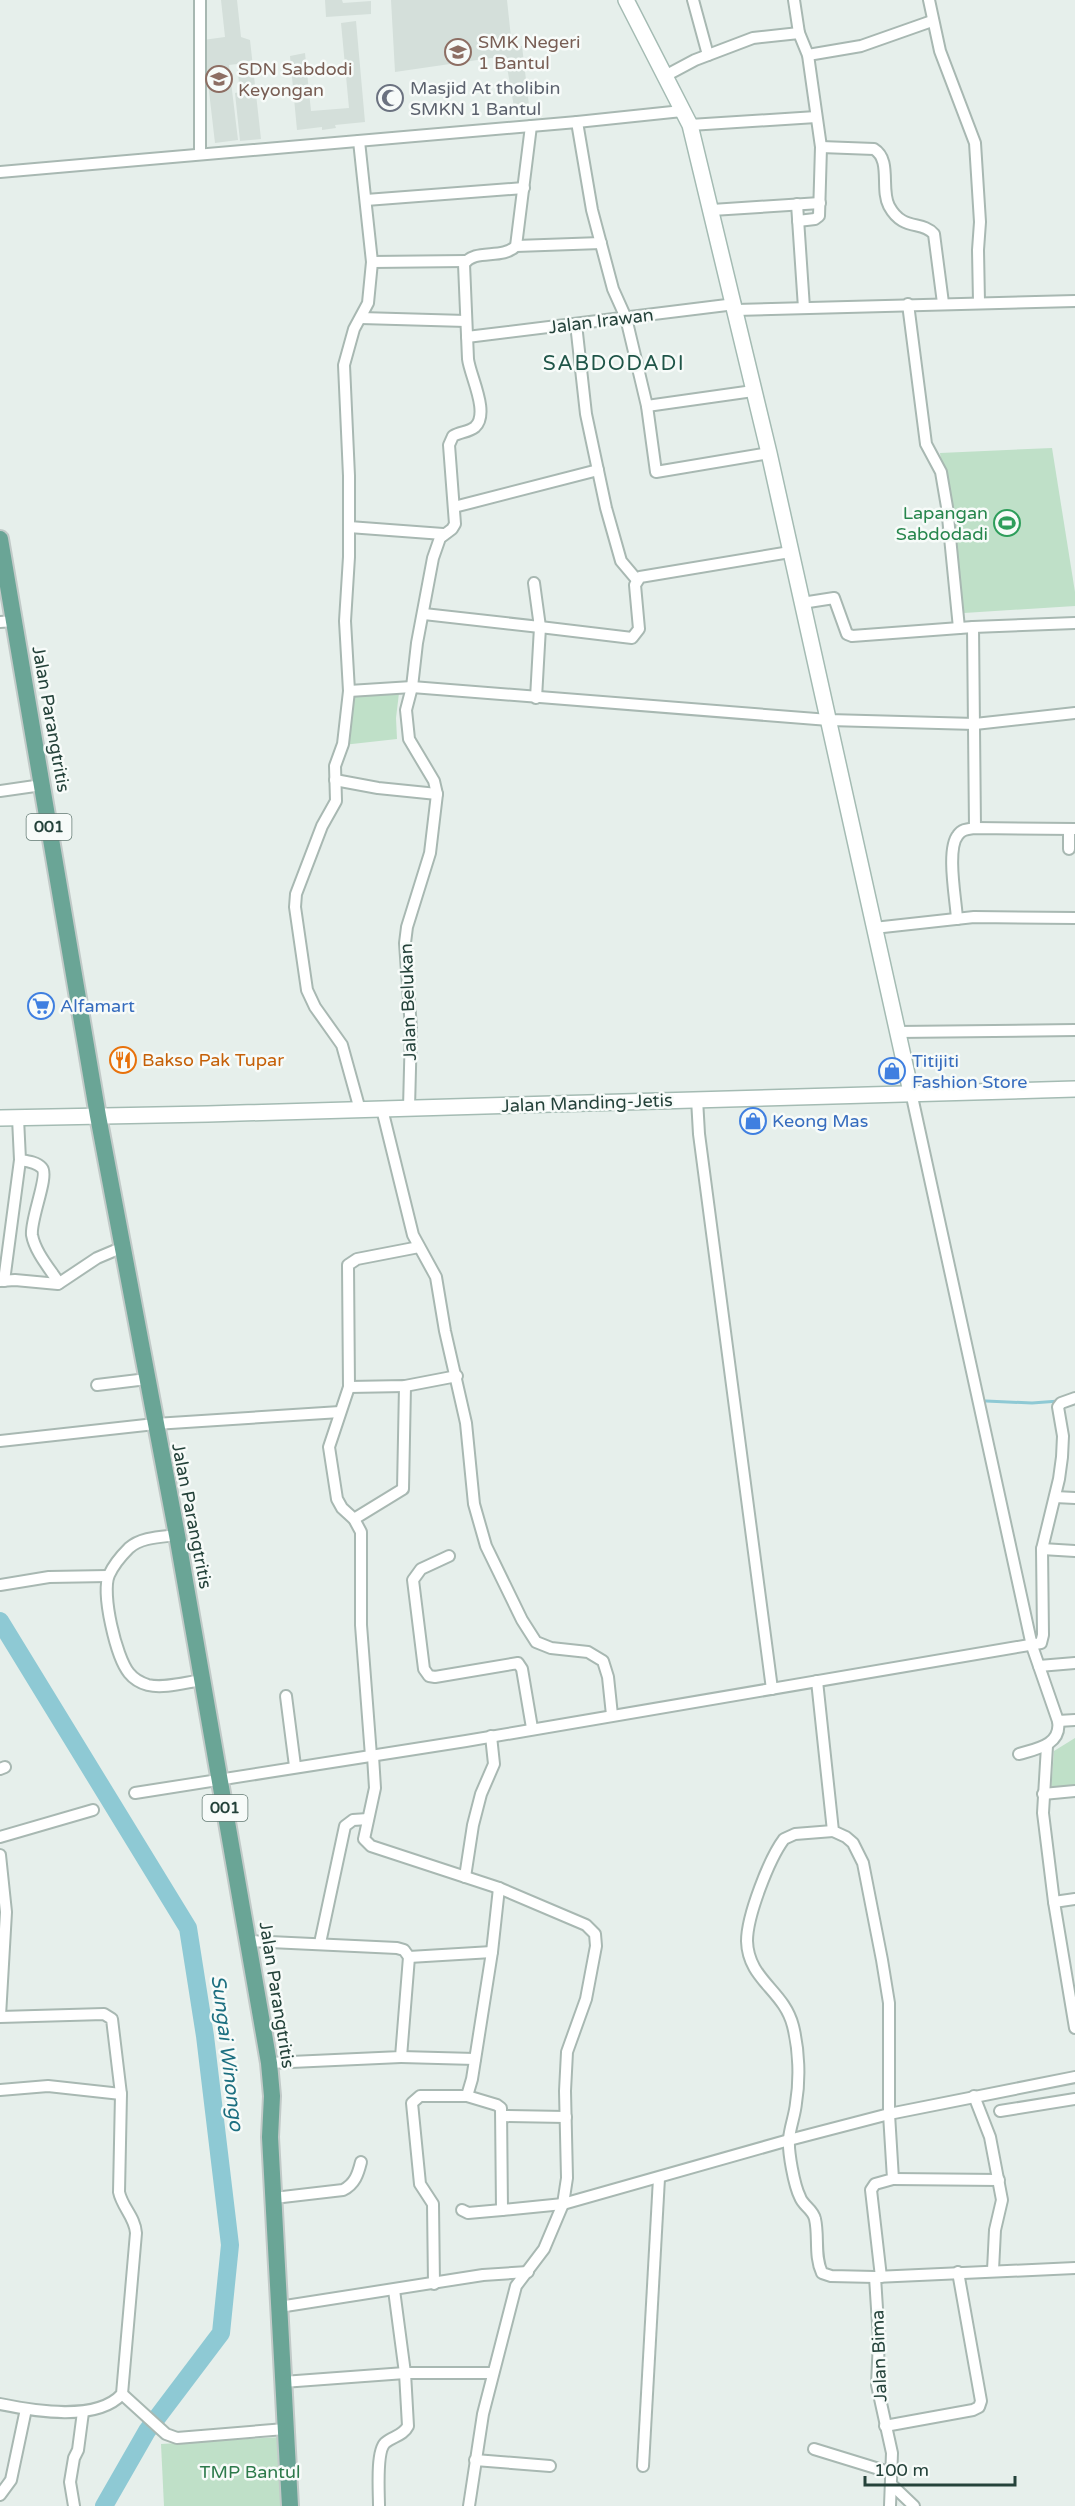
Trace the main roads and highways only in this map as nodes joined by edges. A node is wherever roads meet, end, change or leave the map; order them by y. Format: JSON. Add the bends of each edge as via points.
{"nodes":[{"id":1,"x":0,"y":539,"type":"edge"},
{"id":2,"x":7,"y":621,"type":"edge"},
{"id":3,"x":290,"y":2506,"type":"edge"}],
"edges":[{"from":1,"to":2,"type":"main road","name":"Jalan Parangtritis","number":"001"},
{"from":2,"to":3,"type":"main road","name":"Jalan Parangtritis","number":"001","via":[[42,785],[269,2063]]}]}
